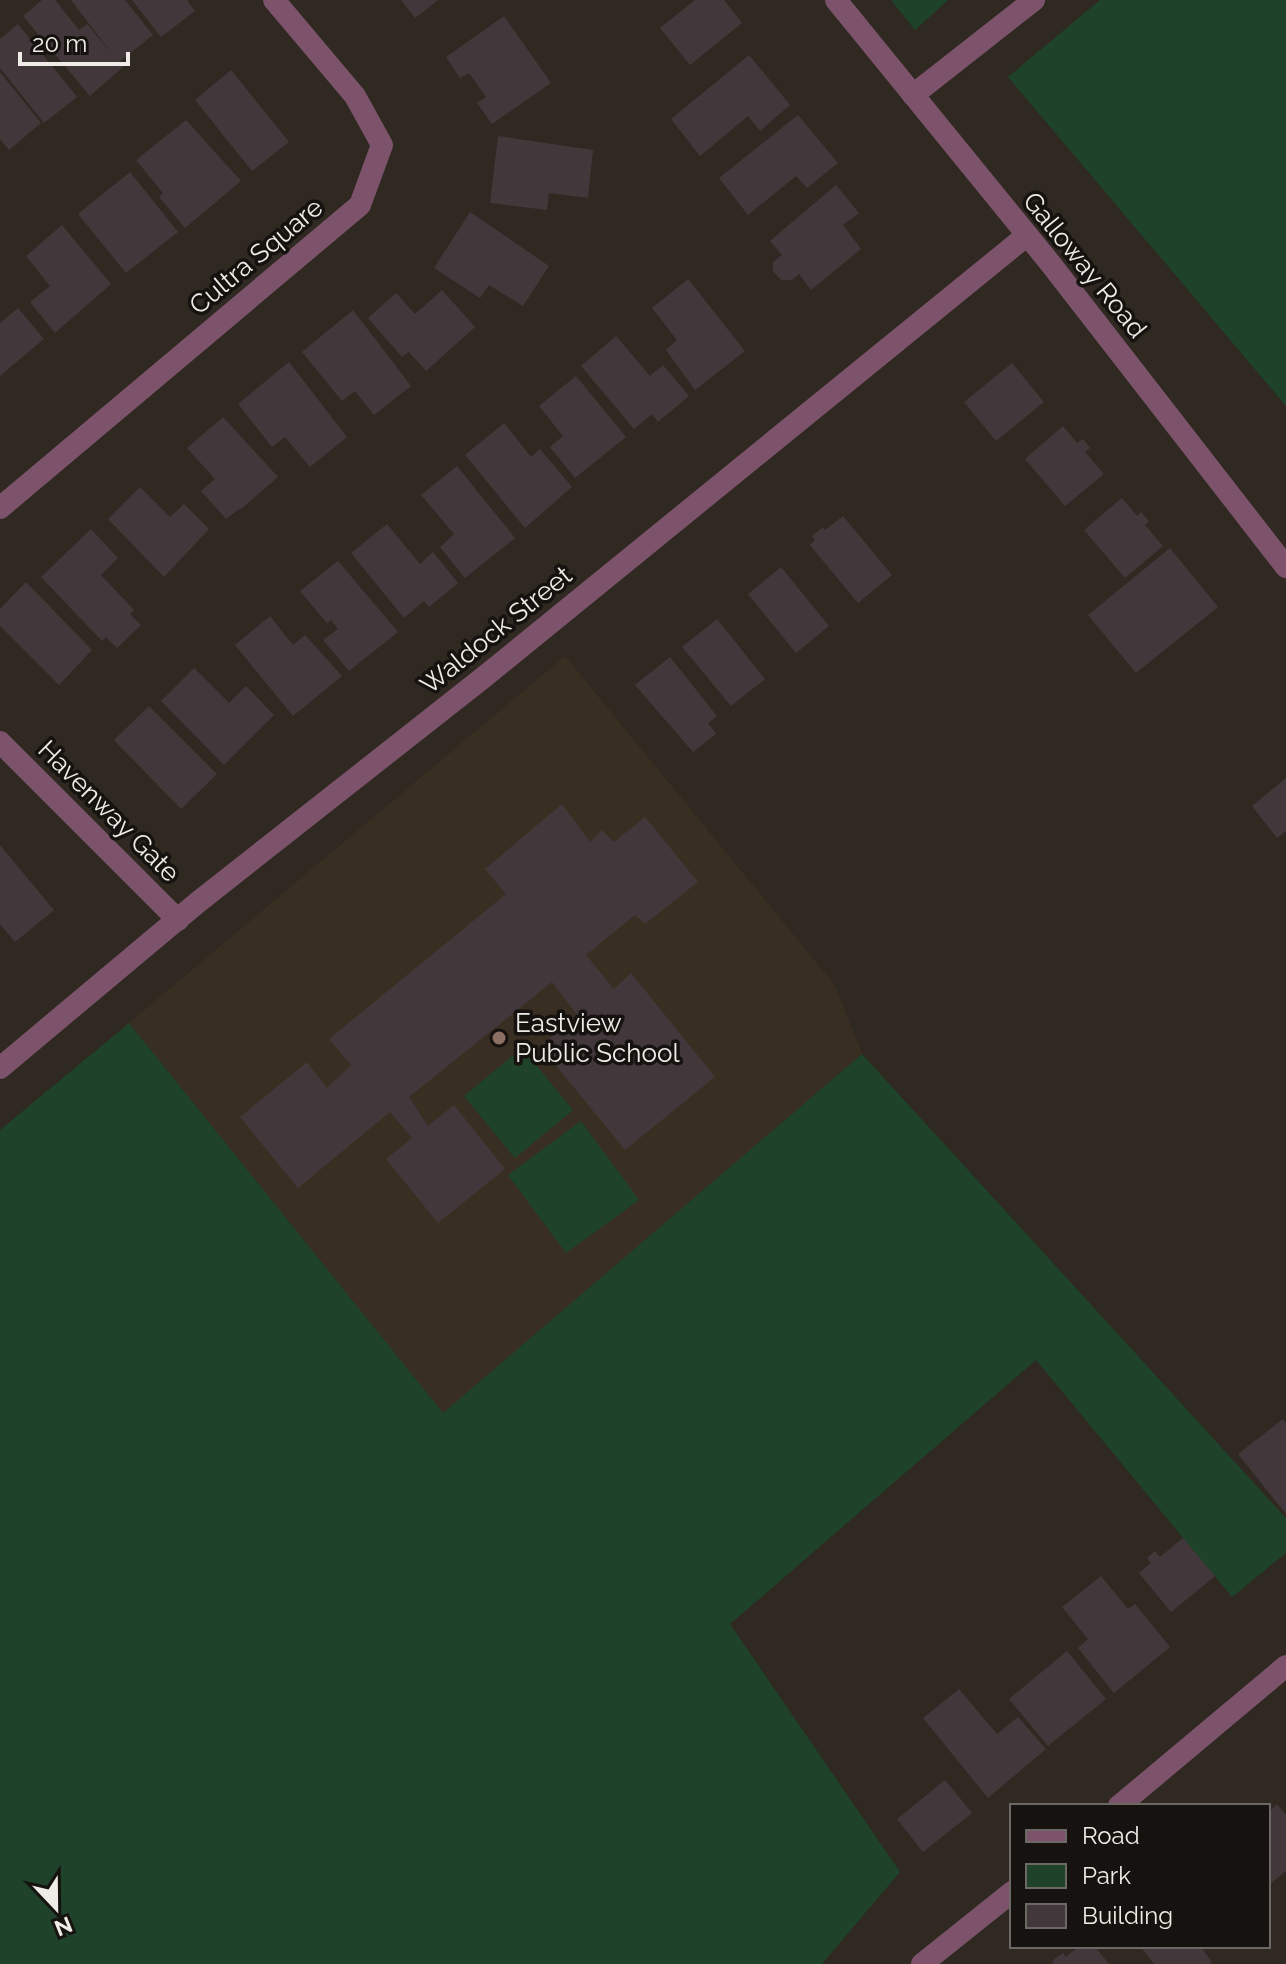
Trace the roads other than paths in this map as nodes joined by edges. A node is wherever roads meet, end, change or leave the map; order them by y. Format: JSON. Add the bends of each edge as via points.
{"nodes":[{"id":1,"x":274,"y":0,"type":"edge"},
{"id":2,"x":836,"y":0,"type":"edge"},
{"id":3,"x":1034,"y":0,"type":"edge"},
{"id":4,"x":913,"y":95,"type":"junction"},
{"id":5,"x":1026,"y":236,"type":"junction"},
{"id":6,"x":0,"y":508,"type":"edge"},
{"id":7,"x":1286,"y":567,"type":"edge"},
{"id":8,"x":0,"y":742,"type":"edge"},
{"id":9,"x":178,"y":920,"type":"junction"},
{"id":10,"x":0,"y":1068,"type":"edge"},
{"id":11,"x":1286,"y":1666,"type":"edge"},
{"id":12,"x":1121,"y":1804,"type":"edge"},
{"id":13,"x":1010,"y":1894,"type":"edge"},
{"id":14,"x":922,"y":1964,"type":"edge"}],
"edges":[{"from":1,"to":6,"type":"street","name":"Cultra Square","via":[[355,96],[382,145],[360,205]]},
{"from":2,"to":4,"type":"street","name":"Galloway Road"},
{"from":3,"to":4,"type":"street"},
{"from":4,"to":5,"type":"street","name":"Galloway Road"},
{"from":5,"to":7,"type":"street","name":"Galloway Road"},
{"from":5,"to":9,"type":"street","name":"Waldock Street"},
{"from":8,"to":9,"type":"street","name":"Havenway Gate"},
{"from":9,"to":10,"type":"street","name":"Waldock Street"},
{"from":11,"to":12,"type":"street"},
{"from":13,"to":14,"type":"street"}]}
